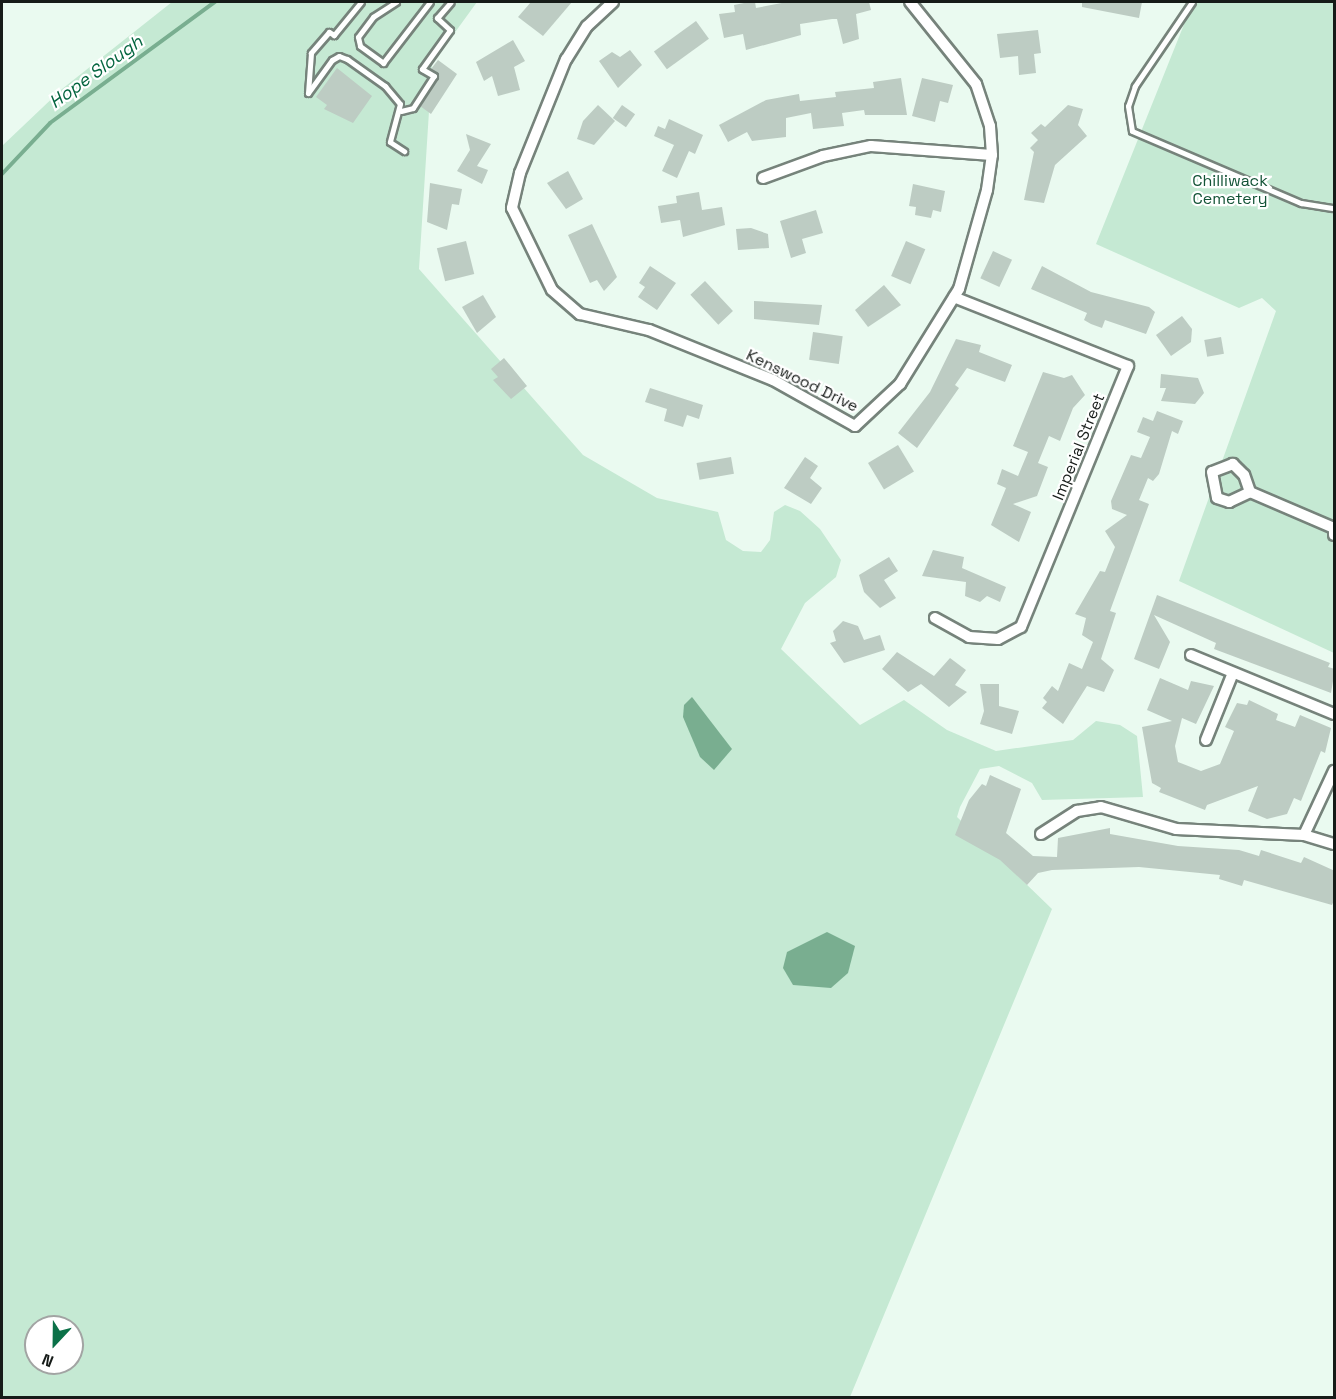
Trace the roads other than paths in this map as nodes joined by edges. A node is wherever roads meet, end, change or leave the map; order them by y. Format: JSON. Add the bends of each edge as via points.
{"nodes":[{"id":1,"x":361,"y":2,"type":"edge"},
{"id":2,"x":396,"y":2,"type":"edge"},
{"id":3,"x":430,"y":2,"type":"edge"},
{"id":4,"x":451,"y":2,"type":"edge"},
{"id":5,"x":613,"y":2,"type":"edge"},
{"id":6,"x":910,"y":2,"type":"edge"},
{"id":7,"x":1192,"y":2,"type":"edge"},
{"id":8,"x":401,"y":111,"type":"junction"},
{"id":9,"x":404,"y":151,"type":"dead end"},
{"id":10,"x":992,"y":155,"type":"junction"},
{"id":11,"x":763,"y":178,"type":"dead end"},
{"id":12,"x":1335,"y":208,"type":"edge"},
{"id":13,"x":954,"y":297,"type":"junction"},
{"id":14,"x":1250,"y":492,"type":"dead end"},
{"id":15,"x":1335,"y":528,"type":"edge"},
{"id":16,"x":1335,"y":535,"type":"edge"},
{"id":17,"x":935,"y":618,"type":"dead end"},
{"id":18,"x":1191,"y":655,"type":"dead end"},
{"id":19,"x":1233,"y":673,"type":"junction"},
{"id":20,"x":1335,"y":714,"type":"edge"},
{"id":21,"x":1206,"y":740,"type":"dead end"},
{"id":22,"x":1335,"y":771,"type":"edge"},
{"id":23,"x":1041,"y":834,"type":"dead end"},
{"id":24,"x":1304,"y":835,"type":"junction"},
{"id":25,"x":1335,"y":844,"type":"edge"}],
"edges":[{"from":1,"to":8,"type":"lane","via":[[334,35],[329,32],[311,53],[308,93],[339,56],[385,86]]},
{"from":2,"to":3,"type":"lane","via":[[373,17],[358,37],[360,46],[383,63]]},
{"from":4,"to":8,"type":"lane","via":[[437,18],[450,30],[422,69],[434,76],[413,108]]},
{"from":5,"to":13,"type":"street","name":"Kenswood Drive","via":[[587,26],[566,59],[520,173],[512,208],[552,290],[580,314],[649,330],[751,371],[855,426],[900,384]]},
{"from":6,"to":10,"type":"street","name":"Kenswood Drive","via":[[976,84],[990,126]]},
{"from":7,"to":12,"type":"lane","via":[[1135,86],[1128,106],[1132,131],[1301,203]]},
{"from":8,"to":9,"type":"lane","via":[[390,142]]},
{"from":10,"to":11,"type":"street","via":[[871,146],[823,156]]},
{"from":10,"to":13,"type":"street","name":"Kenswood Drive","via":[[987,190]]},
{"from":13,"to":17,"type":"street","name":"Imperial Street","via":[[1128,366],[1021,627],[998,639],[969,637]]},
{"from":14,"to":15,"type":"street"},
{"from":15,"to":16,"type":"street"},
{"from":18,"to":19,"type":"street"},
{"from":19,"to":20,"type":"street"},
{"from":19,"to":21,"type":"street"},
{"from":22,"to":24,"type":"street"},
{"from":23,"to":24,"type":"street","via":[[1077,811],[1101,807],[1176,829]]},
{"from":24,"to":25,"type":"street"}]}
